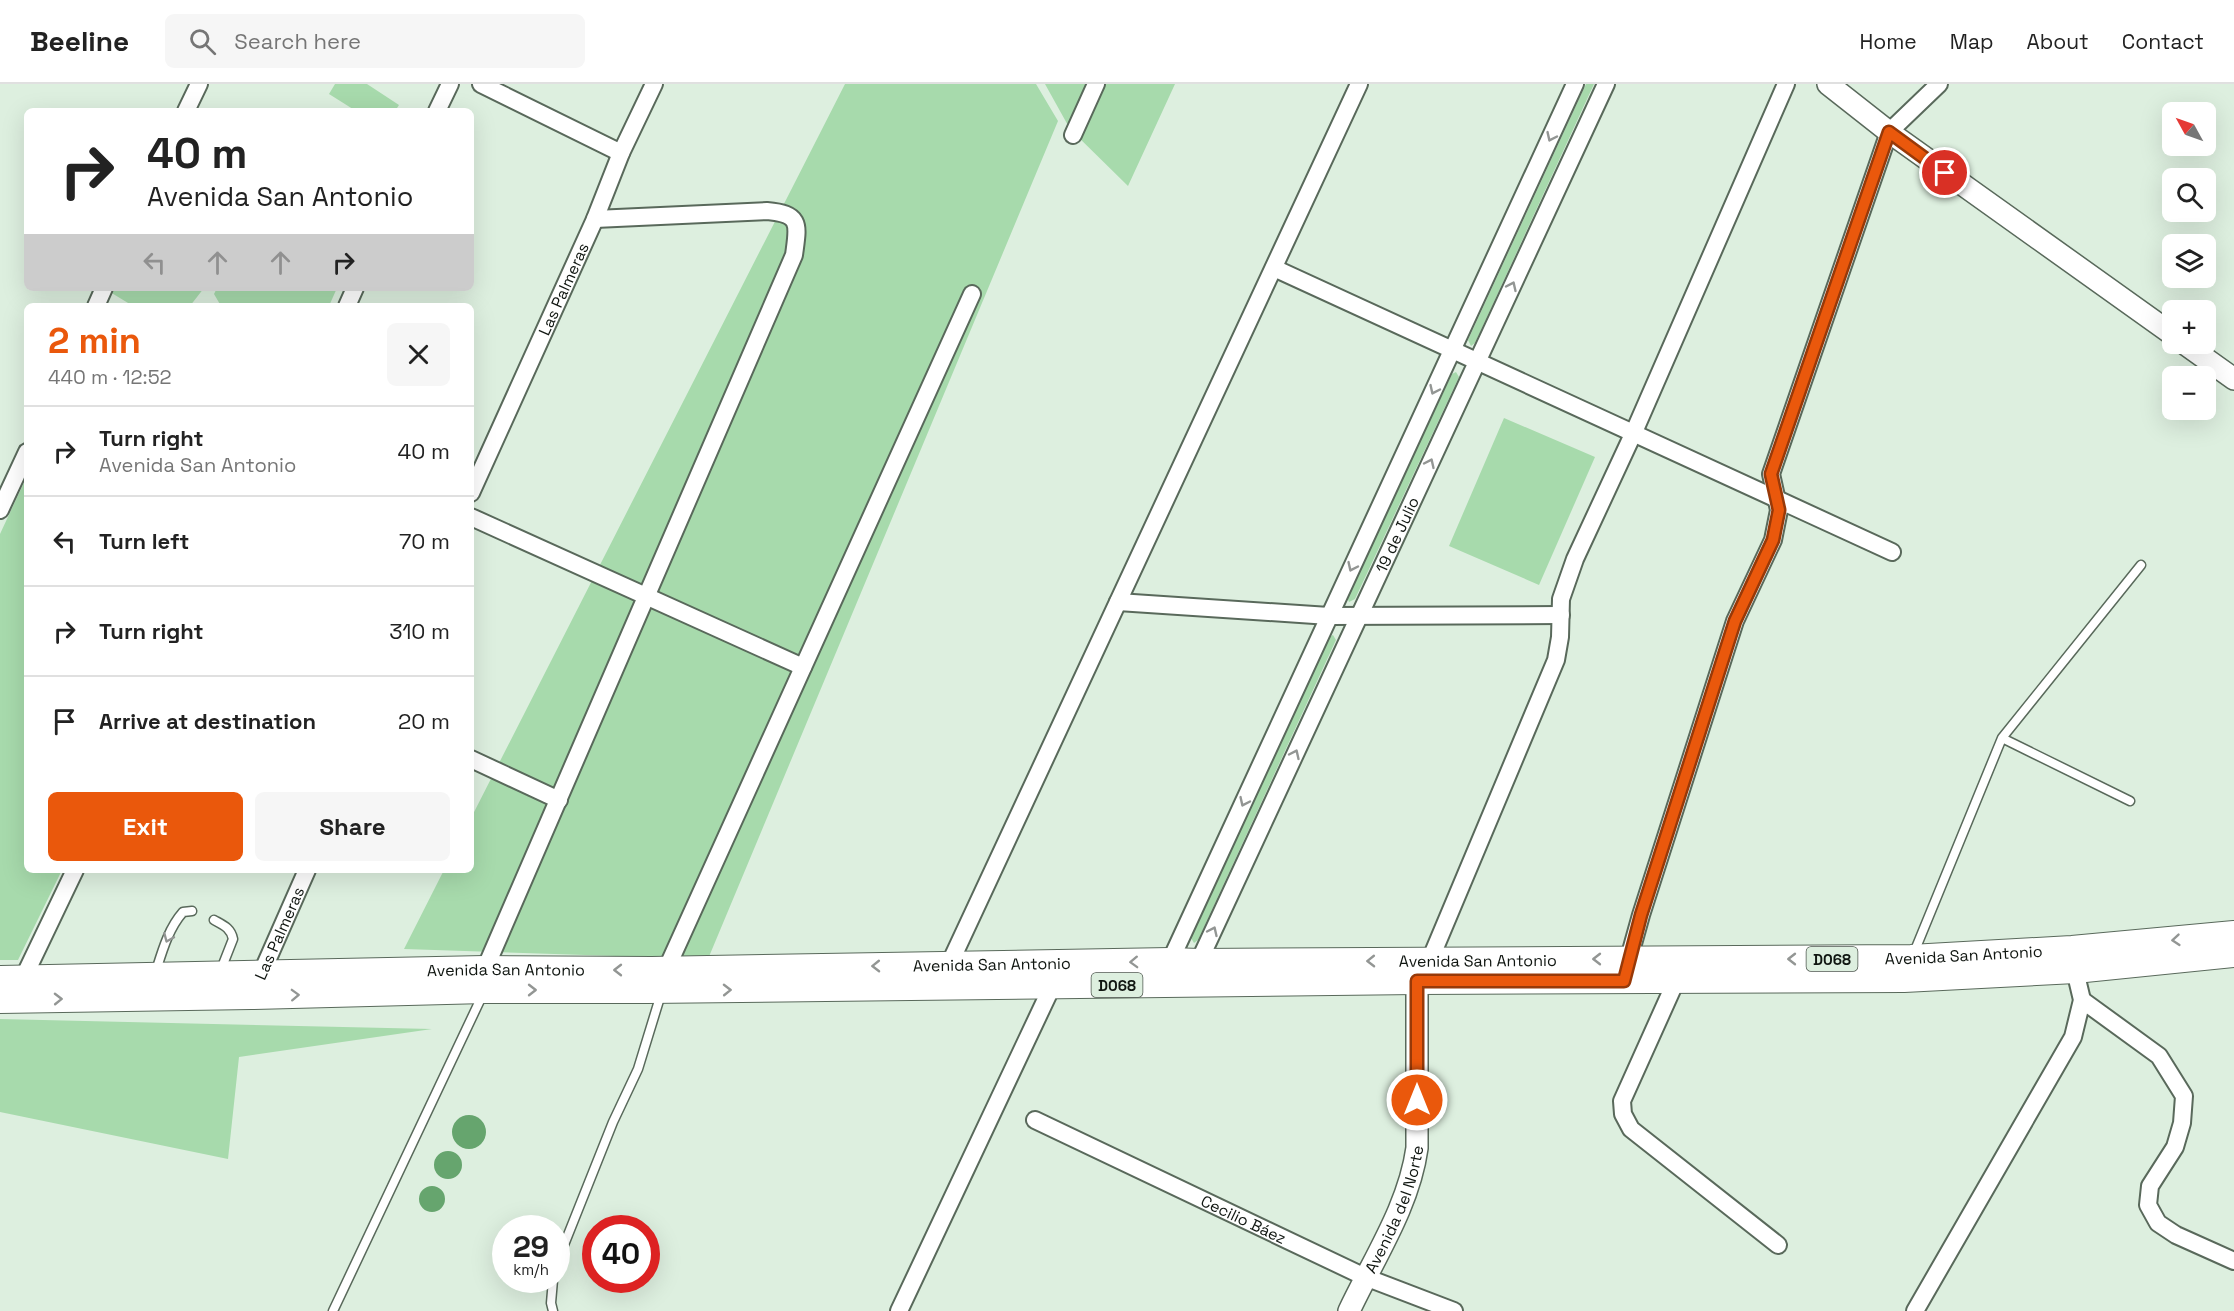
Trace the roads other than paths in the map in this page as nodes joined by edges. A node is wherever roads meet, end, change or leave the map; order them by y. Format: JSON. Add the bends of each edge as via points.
{"nodes":[{"id":1,"x":199,"y":84,"type":"edge"},
{"id":2,"x":450,"y":84,"type":"edge"},
{"id":3,"x":481,"y":84,"type":"edge"},
{"id":4,"x":654,"y":84,"type":"edge"},
{"id":5,"x":1096,"y":84,"type":"edge"},
{"id":6,"x":1359,"y":84,"type":"edge"},
{"id":7,"x":1575,"y":84,"type":"edge"},
{"id":8,"x":1606,"y":84,"type":"edge"},
{"id":9,"x":1786,"y":84,"type":"edge"},
{"id":10,"x":1828,"y":84,"type":"edge"},
{"id":11,"x":1940,"y":84,"type":"edge"},
{"id":12,"x":187,"y":108,"type":"edge"},
{"id":13,"x":438,"y":108,"type":"edge"},
{"id":14,"x":1889,"y":132,"type":"junction"},
{"id":15,"x":1073,"y":135,"type":"dead end"},
{"id":16,"x":621,"y":153,"type":"junction"},
{"id":17,"x":595,"y":219,"type":"junction"},
{"id":18,"x":1274,"y":268,"type":"junction"},
{"id":19,"x":972,"y":294,"type":"dead end"},
{"id":20,"x":2162,"y":327,"type":"edge"},
{"id":21,"x":1452,"y":351,"type":"junction"},
{"id":22,"x":2199,"y":354,"type":"edge"},
{"id":23,"x":1476,"y":363,"type":"junction"},
{"id":24,"x":2234,"y":379,"type":"edge"},
{"id":25,"x":1634,"y":432,"type":"junction"},
{"id":26,"x":24,"y":458,"type":"edge"},
{"id":27,"x":474,"y":486,"type":"edge"},
{"id":28,"x":1778,"y":500,"type":"junction"},
{"id":29,"x":0,"y":510,"type":"edge"},
{"id":30,"x":474,"y":518,"type":"edge"},
{"id":31,"x":1892,"y":552,"type":"dead end"},
{"id":32,"x":2141,"y":565,"type":"dead end"},
{"id":33,"x":647,"y":596,"type":"junction"},
{"id":34,"x":1118,"y":602,"type":"junction"},
{"id":35,"x":1561,"y":615,"type":"junction"},
{"id":36,"x":1329,"y":616,"type":"junction"},
{"id":37,"x":1359,"y":616,"type":"junction"},
{"id":38,"x":804,"y":666,"type":"junction"},
{"id":39,"x":2002,"y":738,"type":"junction"},
{"id":40,"x":474,"y":760,"type":"edge"},
{"id":41,"x":559,"y":800,"type":"junction"},
{"id":42,"x":2130,"y":801,"type":"dead end"},
{"id":43,"x":73,"y":873,"type":"edge"},
{"id":44,"x":306,"y":873,"type":"edge"},
{"id":45,"x":192,"y":911,"type":"dead end"},
{"id":46,"x":214,"y":920,"type":"dead end"},
{"id":47,"x":2234,"y":934,"type":"edge"},
{"id":48,"x":2234,"y":954,"type":"edge"},
{"id":49,"x":1911,"y":958,"type":"junction"},
{"id":50,"x":2073,"y":959,"type":"junction"},
{"id":51,"x":1170,"y":961,"type":"junction"},
{"id":52,"x":949,"y":965,"type":"junction"},
{"id":53,"x":1626,"y":970,"type":"junction"},
{"id":54,"x":1680,"y":970,"type":"junction"},
{"id":55,"x":1423,"y":971,"type":"junction"},
{"id":56,"x":1194,"y":973,"type":"junction"},
{"id":57,"x":1057,"y":975,"type":"junction"},
{"id":58,"x":154,"y":976,"type":"junction"},
{"id":59,"x":218,"y":976,"type":"junction"},
{"id":60,"x":485,"y":979,"type":"junction"},
{"id":61,"x":664,"y":980,"type":"junction"},
{"id":62,"x":1159,"y":984,"type":"junction"},
{"id":63,"x":256,"y":986,"type":"junction"},
{"id":64,"x":9,"y":989,"type":"edge"},
{"id":65,"x":2082,"y":1000,"type":"junction"},
{"id":66,"x":1035,"y":1120,"type":"dead end"},
{"id":67,"x":570,"y":1227,"type":"edge"},
{"id":68,"x":1778,"y":1245,"type":"dead end"},
{"id":69,"x":2234,"y":1261,"type":"edge"},
{"id":70,"x":1365,"y":1277,"type":"junction"},
{"id":71,"x":552,"y":1293,"type":"edge"},
{"id":72,"x":333,"y":1311,"type":"edge"},
{"id":73,"x":553,"y":1311,"type":"edge"},
{"id":74,"x":899,"y":1311,"type":"edge"},
{"id":75,"x":1349,"y":1311,"type":"edge"},
{"id":76,"x":1454,"y":1311,"type":"edge"},
{"id":77,"x":1915,"y":1311,"type":"edge"}],
"edges":[{"from":1,"to":12,"type":"street"},
{"from":2,"to":13,"type":"street"},
{"from":3,"to":16,"type":"street"},
{"from":4,"to":16,"type":"street","name":"Las Palmeras"},
{"from":5,"to":15,"type":"street"},
{"from":6,"to":18,"type":"street"},
{"from":7,"to":21,"type":"street","name":"19 de Julio","one_way":true},
{"from":23,"to":8,"type":"street","name":"19 de Julio","one_way":true},
{"from":9,"to":25,"type":"street"},
{"from":10,"to":14,"type":"street"},
{"from":11,"to":14,"type":"street"},
{"from":14,"to":20,"type":"street"},
{"from":14,"to":28,"type":"street","via":[[1771,474]]},
{"from":16,"to":17,"type":"street","name":"Las Palmeras"},
{"from":17,"to":27,"type":"street","name":"Las Palmeras"},
{"from":17,"to":33,"type":"street","via":[[767,211],[785,213],[798,226],[794,255]]},
{"from":18,"to":21,"type":"street"},
{"from":18,"to":34,"type":"street"},
{"from":19,"to":38,"type":"street"},
{"from":21,"to":23,"type":"street"},
{"from":21,"to":36,"type":"street","name":"19 de Julio","one_way":true},
{"from":22,"to":24,"type":"street"},
{"from":23,"to":25,"type":"street"},
{"from":37,"to":23,"type":"street","name":"19 de Julio","one_way":true},
{"from":25,"to":28,"type":"street"},
{"from":25,"to":35,"type":"street","via":[[1575,559],[1563,592]]},
{"from":26,"to":29,"type":"street"},
{"from":28,"to":31,"type":"street"},
{"from":28,"to":53,"type":"street","via":[[1773,540],[1735,621]]},
{"from":30,"to":33,"type":"street"},
{"from":32,"to":39,"type":"lane"},
{"from":33,"to":38,"type":"street"},
{"from":33,"to":41,"type":"street"},
{"from":34,"to":36,"type":"street"},
{"from":34,"to":52,"type":"street"},
{"from":35,"to":37,"type":"street"},
{"from":35,"to":55,"type":"street","via":[[1556,660]]},
{"from":36,"to":37,"type":"street"},
{"from":36,"to":51,"type":"street","name":"19 de Julio","one_way":true},
{"from":56,"to":37,"type":"street","name":"19 de Julio","one_way":true},
{"from":38,"to":61,"type":"street"},
{"from":39,"to":42,"type":"lane"},
{"from":39,"to":49,"type":"lane"},
{"from":40,"to":41,"type":"street"},
{"from":41,"to":60,"type":"street"},
{"from":43,"to":64,"type":"street"},
{"from":44,"to":63,"type":"street","name":"Las Palmeras"},
{"from":45,"to":58,"type":"lane","one_way":true,"via":[[183,912],[176,920]]},
{"from":46,"to":59,"type":"lane","via":[[230,930],[232,939]]},
{"from":47,"to":50,"type":"main road","name":"Avenida San Antonio","number":"D068","one_way":true},
{"from":48,"to":50,"type":"main road","name":"Avenida San Antonio","number":"D068"},
{"from":49,"to":50,"type":"main road","name":"Avenida San Antonio","number":"D068"},
{"from":49,"to":54,"type":"main road","name":"Avenida San Antonio","number":"D068","one_way":true},
{"from":50,"to":54,"type":"main road","name":"Avenida San Antonio","number":"D068","via":[[1904,979]]},
{"from":50,"to":65,"type":"street"},
{"from":51,"to":56,"type":"main road","name":"Avenida San Antonio","number":"D068"},
{"from":51,"to":57,"type":"main road","name":"Avenida San Antonio","number":"D068","one_way":true},
{"from":51,"to":62,"type":"street","name":"19 de Julio"},
{"from":52,"to":57,"type":"main road","name":"Avenida San Antonio","number":"D068"},
{"from":52,"to":61,"type":"main road","name":"Avenida San Antonio","number":"D068","one_way":true},
{"from":53,"to":54,"type":"main road","name":"Avenida San Antonio","number":"D068"},
{"from":53,"to":55,"type":"main road","name":"Avenida San Antonio","number":"D068"},
{"from":54,"to":68,"type":"street","via":[[1622,1101],[1623,1114],[1631,1129]]},
{"from":55,"to":56,"type":"main road","name":"Avenida San Antonio","number":"D068"},
{"from":55,"to":70,"type":"street","name":"Avenida del Norte","via":[[1413,1173]]},
{"from":56,"to":62,"type":"main road","name":"Avenida San Antonio","number":"D068"},
{"from":61,"to":57,"type":"main road","name":"Avenida San Antonio","number":"D068","one_way":true},
{"from":57,"to":62,"type":"main road","name":"Avenida San Antonio","number":"D068"},
{"from":57,"to":74,"type":"street"},
{"from":58,"to":59,"type":"main road","name":"Avenida San Antonio","number":"D068"},
{"from":58,"to":64,"type":"main road","name":"Avenida San Antonio","number":"D068"},
{"from":59,"to":63,"type":"main road","name":"Avenida San Antonio","number":"D068"},
{"from":60,"to":61,"type":"main road","name":"Avenida San Antonio","number":"D068"},
{"from":60,"to":63,"type":"main road","name":"Avenida San Antonio","number":"D068"},
{"from":60,"to":72,"type":"lane"},
{"from":61,"to":67,"type":"lane","via":[[638,1069]]},
{"from":64,"to":63,"type":"main road","name":"Avenida San Antonio","number":"D068","one_way":true},
{"from":65,"to":69,"type":"street","via":[[2159,1056],[2184,1096],[2175,1147],[2150,1186],[2148,1205],[2158,1223]]},
{"from":65,"to":77,"type":"street","via":[[2073,1037],[2064,1054]]},
{"from":66,"to":70,"type":"street","name":"Cecilio Báez"},
{"from":70,"to":75,"type":"street","name":"Avenida del Norte"},
{"from":70,"to":76,"type":"street","name":"Cecilio Báez"},
{"from":71,"to":73,"type":"lane"}]}
